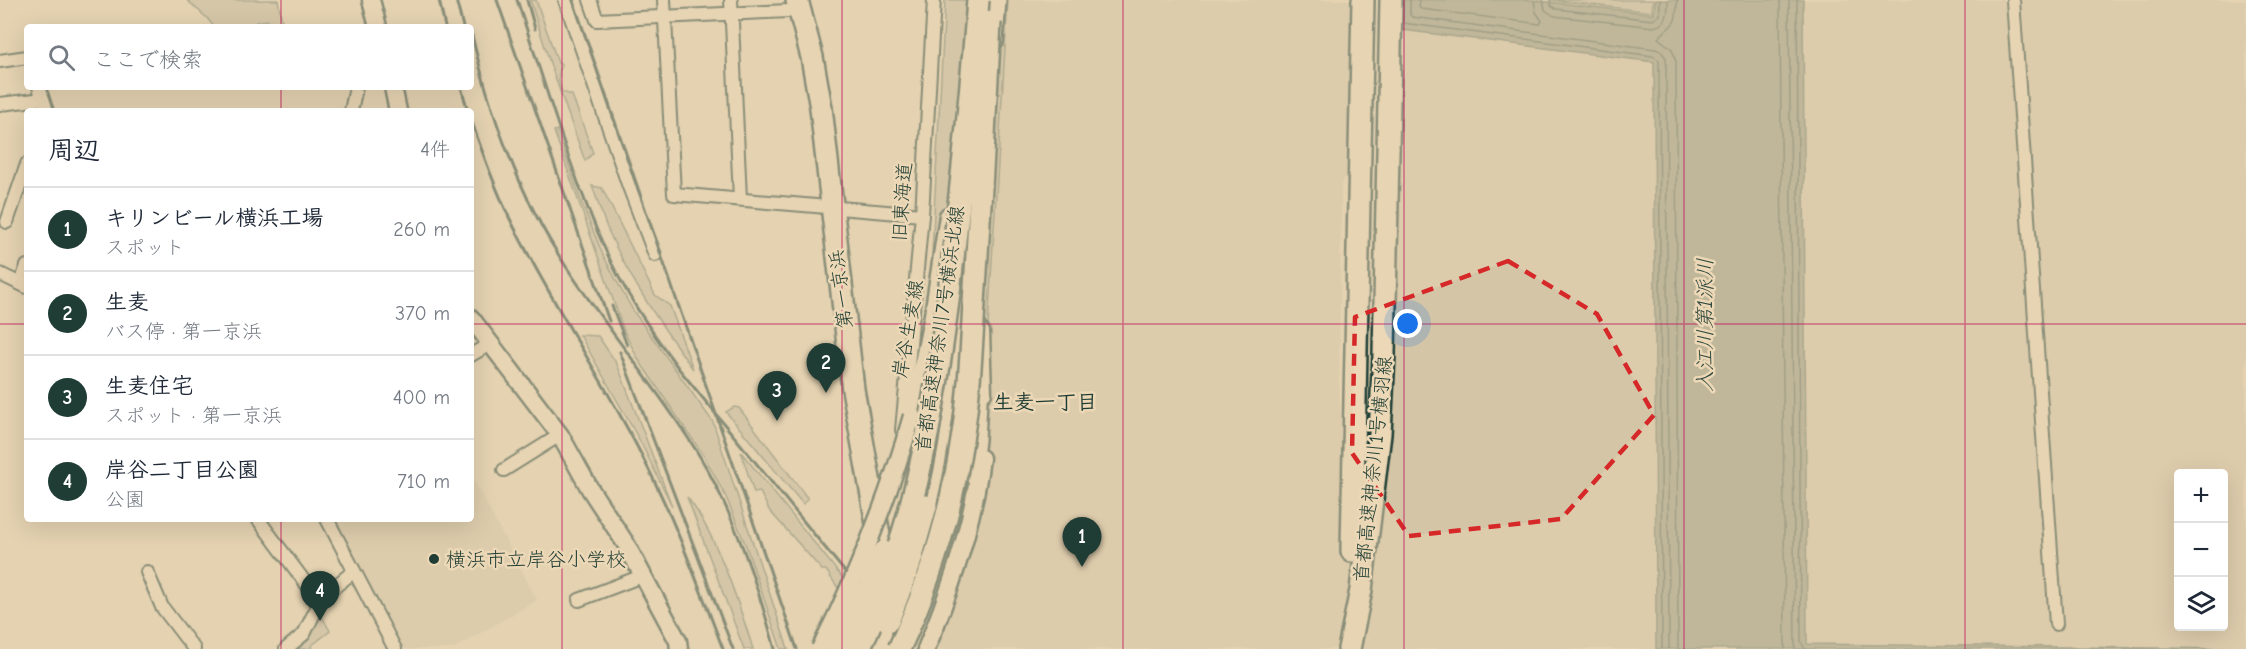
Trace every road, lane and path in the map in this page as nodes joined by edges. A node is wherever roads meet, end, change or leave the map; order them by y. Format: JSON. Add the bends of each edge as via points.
{"nodes":[{"id":1,"x":370,"y":0,"type":"edge"},
{"id":2,"x":565,"y":0,"type":"edge"},
{"id":3,"x":590,"y":0,"type":"edge"},
{"id":4,"x":664,"y":0,"type":"edge"},
{"id":5,"x":731,"y":0,"type":"edge"},
{"id":6,"x":934,"y":0,"type":"edge"},
{"id":7,"x":978,"y":0,"type":"edge"},
{"id":8,"x":993,"y":0,"type":"edge"},
{"id":9,"x":1352,"y":0,"type":"edge"},
{"id":10,"x":1363,"y":0,"type":"edge"},
{"id":11,"x":1372,"y":0,"type":"edge"},
{"id":12,"x":1379,"y":0,"type":"edge"},
{"id":13,"x":1391,"y":0,"type":"edge"},
{"id":14,"x":2013,"y":0,"type":"edge"},
{"id":15,"x":791,"y":4,"type":"edge"},
{"id":16,"x":732,"y":14,"type":"junction"},
{"id":17,"x":665,"y":17,"type":"junction"},
{"id":18,"x":377,"y":24,"type":"edge"},
{"id":19,"x":24,"y":57,"type":"edge"},
{"id":20,"x":0,"y":61,"type":"edge"},
{"id":21,"x":355,"y":90,"type":"edge"},
{"id":22,"x":394,"y":90,"type":"edge"},
{"id":23,"x":40,"y":92,"type":"edge"},
{"id":24,"x":0,"y":104,"type":"edge"},
{"id":25,"x":46,"y":108,"type":"edge"},
{"id":26,"x":352,"y":108,"type":"edge"},
{"id":27,"x":397,"y":108,"type":"edge"},
{"id":28,"x":1360,"y":128,"type":"junction"},
{"id":29,"x":976,"y":148,"type":"junction"},
{"id":30,"x":24,"y":173,"type":"edge"},
{"id":31,"x":740,"y":200,"type":"junction"},
{"id":32,"x":826,"y":207,"type":"junction"},
{"id":33,"x":921,"y":214,"type":"junction"},
{"id":34,"x":952,"y":217,"type":"junction"},
{"id":35,"x":8,"y":222,"type":"dead end"},
{"id":36,"x":977,"y":254,"type":"junction"},
{"id":37,"x":655,"y":255,"type":"dead end"},
{"id":38,"x":0,"y":274,"type":"edge"},
{"id":39,"x":24,"y":285,"type":"edge"},
{"id":40,"x":474,"y":322,"type":"edge"},
{"id":41,"x":490,"y":344,"type":"junction"},
{"id":42,"x":474,"y":353,"type":"edge"},
{"id":43,"x":560,"y":435,"type":"junction"},
{"id":44,"x":1355,"y":439,"type":"junction"},
{"id":45,"x":504,"y":470,"type":"dead end"},
{"id":46,"x":866,"y":484,"type":"junction"},
{"id":47,"x":260,"y":522,"type":"edge"},
{"id":48,"x":329,"y":522,"type":"edge"},
{"id":49,"x":1366,"y":544,"type":"junction"},
{"id":50,"x":354,"y":571,"type":"junction"},
{"id":51,"x":147,"y":572,"type":"dead end"},
{"id":52,"x":642,"y":576,"type":"junction"},
{"id":53,"x":579,"y":600,"type":"dead end"},
{"id":54,"x":319,"y":601,"type":"junction"},
{"id":55,"x":2056,"y":624,"type":"dead end"},
{"id":56,"x":194,"y":649,"type":"edge"},
{"id":57,"x":286,"y":649,"type":"edge"},
{"id":58,"x":395,"y":649,"type":"edge"},
{"id":59,"x":680,"y":649,"type":"edge"},
{"id":60,"x":820,"y":649,"type":"edge"},
{"id":61,"x":838,"y":649,"type":"edge"},
{"id":62,"x":860,"y":649,"type":"edge"},
{"id":63,"x":875,"y":649,"type":"edge"},
{"id":64,"x":883,"y":649,"type":"edge"},
{"id":65,"x":891,"y":649,"type":"edge"},
{"id":66,"x":899,"y":649,"type":"edge"},
{"id":67,"x":914,"y":649,"type":"edge"},
{"id":68,"x":926,"y":649,"type":"edge"},
{"id":69,"x":1335,"y":649,"type":"edge"},
{"id":70,"x":1349,"y":649,"type":"edge"}],
"edges":[{"from":1,"to":18,"type":"street"},
{"from":2,"to":37,"type":"street"},
{"from":3,"to":17,"type":"street","via":[[597,20]]},
{"from":4,"to":17,"type":"street"},
{"from":5,"to":16,"type":"street"},
{"from":6,"to":33,"type":"street","name":"旧東海道"},
{"from":7,"to":34,"type":"highway","name":"首都高速神奈川7号横浜北線","bridge":true},
{"from":8,"to":29,"type":"street","bridge":true},
{"from":8,"to":36,"type":"highway","name":"首都高速神奈川7号横浜北線","bridge":true},
{"from":9,"to":44,"type":"highway","via":[[1347,299]]},
{"from":10,"to":28,"type":"highway","name":"首都高速神奈川1号横羽線"},
{"from":11,"to":28,"type":"highway"},
{"from":12,"to":49,"type":"highway","via":[[1375,353]]},
{"from":13,"to":49,"type":"highway","name":"首都高速神奈川1号横羽線","via":[[1384,354],[1380,434]]},
{"from":14,"to":55,"type":"street"},
{"from":15,"to":16,"type":"street"},
{"from":15,"to":32,"type":"highway","name":"第一京浜"},
{"from":16,"to":17,"type":"street"},
{"from":16,"to":31,"type":"street"},
{"from":17,"to":31,"type":"street","via":[[674,194]]},
{"from":19,"to":20,"type":"street"},
{"from":21,"to":26,"type":"street"},
{"from":22,"to":27,"type":"street"},
{"from":23,"to":24,"type":"street","via":[[35,100]]},
{"from":23,"to":25,"type":"street"},
{"from":28,"to":44,"type":"highway","name":"首都高速神奈川1号横羽線"},
{"from":29,"to":65,"type":"highway","via":[[959,364],[946,466],[923,560]]},
{"from":29,"to":68,"type":"street","bridge":true,"via":[[982,451],[964,544]]},
{"from":30,"to":35,"type":"street"},
{"from":31,"to":32,"type":"street"},
{"from":32,"to":33,"type":"street"},
{"from":32,"to":46,"type":"highway","name":"第一京浜","via":[[841,376]]},
{"from":33,"to":46,"type":"street","name":"旧東海道","via":[[899,472]]},
{"from":34,"to":60,"type":"street","name":"岸谷生麦線","bridge":true,"via":[[927,352],[903,449],[864,555]]},
{"from":34,"to":61,"type":"highway","bridge":true,"via":[[932,365],[892,528],[879,567]]},
{"from":34,"to":62,"type":"highway","name":"首都高速神奈川7号横浜北線","bridge":true,"via":[[943,340],[916,486],[891,575]]},
{"from":34,"to":63,"type":"highway","bridge":true,"via":[[938,431],[929,490],[909,566]]},
{"from":36,"to":66,"type":"highway","name":"首都高速神奈川7号横浜北線","bridge":true,"via":[[966,407],[957,471],[931,568]]},
{"from":36,"to":67,"type":"highway","bridge":true,"via":[[977,406],[970,472],[947,566]]},
{"from":38,"to":39,"type":"street"},
{"from":40,"to":41,"type":"street"},
{"from":41,"to":42,"type":"street"},
{"from":41,"to":43,"type":"street"},
{"from":43,"to":45,"type":"street"},
{"from":43,"to":52,"type":"street"},
{"from":44,"to":69,"type":"highway","name":"首都高速神奈川1号横羽線","via":[[1351,568]]},
{"from":46,"to":64,"type":"highway","name":"第一京浜"},
{"from":46,"to":66,"type":"highway","name":"第一京浜"},
{"from":47,"to":54,"type":"street"},
{"from":48,"to":50,"type":"street"},
{"from":49,"to":70,"type":"highway","name":"首都高速神奈川1号横羽線"},
{"from":50,"to":54,"type":"street"},
{"from":50,"to":58,"type":"street"},
{"from":51,"to":56,"type":"street","via":[[162,607]]},
{"from":52,"to":53,"type":"street"},
{"from":52,"to":59,"type":"street"},
{"from":54,"to":57,"type":"street","via":[[304,633]]}]}
